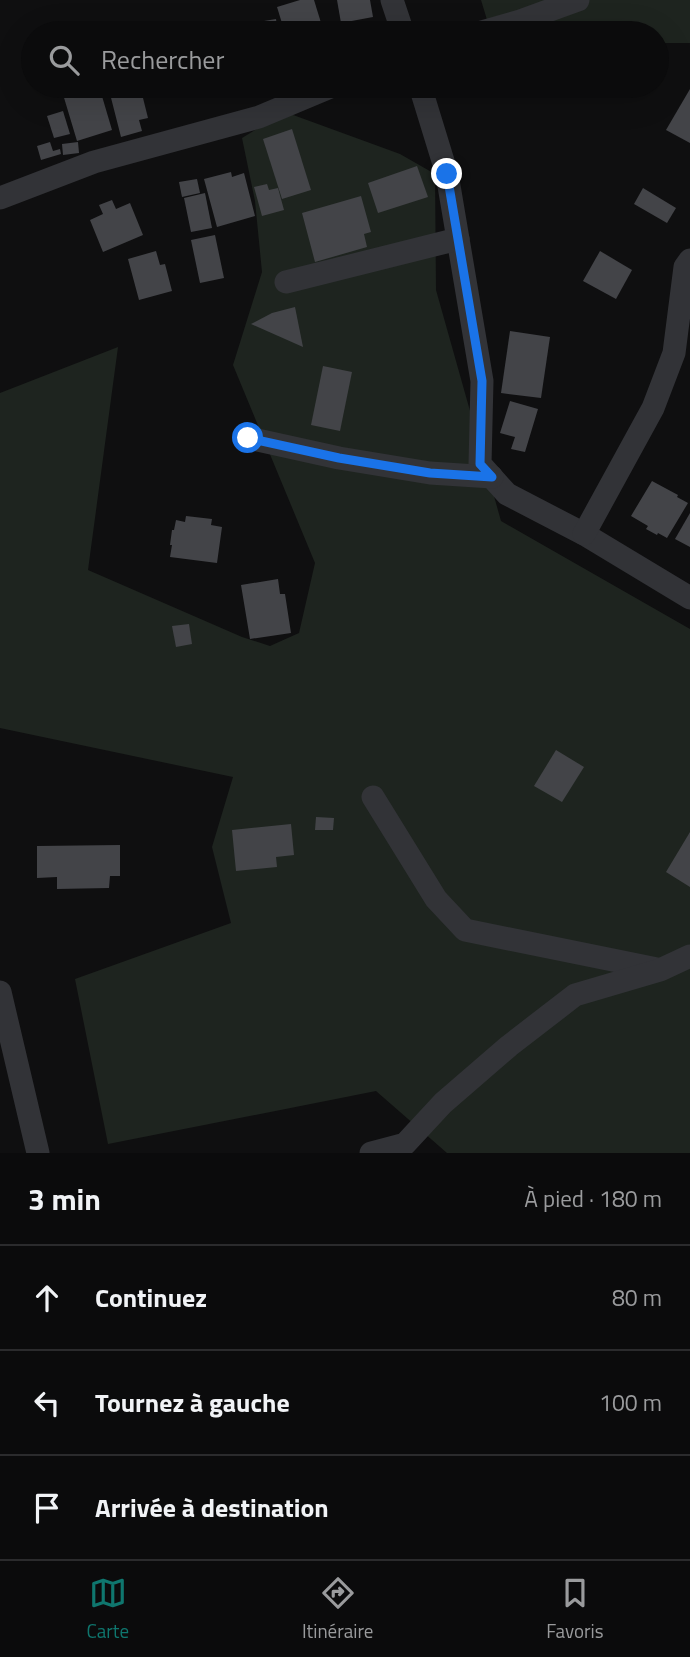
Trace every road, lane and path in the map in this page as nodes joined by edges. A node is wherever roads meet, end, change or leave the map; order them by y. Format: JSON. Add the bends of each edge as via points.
{"nodes":[{"id":1,"x":392,"y":0,"type":"edge"},
{"id":2,"x":578,"y":0,"type":"edge"},
{"id":3,"x":399,"y":21,"type":"edge"},
{"id":4,"x":520,"y":21,"type":"edge"},
{"id":5,"x":305,"y":98,"type":"edge"},
{"id":6,"x":425,"y":98,"type":"edge"},
{"id":7,"x":0,"y":198,"type":"edge"},
{"id":8,"x":458,"y":239,"type":"junction"},
{"id":9,"x":688,"y":266,"type":"edge"},
{"id":10,"x":286,"y":282,"type":"dead end"},
{"id":11,"x":248,"y":438,"type":"dead end"},
{"id":12,"x":492,"y":477,"type":"junction"},
{"id":13,"x":584,"y":534,"type":"junction"},
{"id":14,"x":690,"y":598,"type":"edge"},
{"id":15,"x":373,"y":797,"type":"dead end"},
{"id":16,"x":690,"y":956,"type":"edge"},
{"id":17,"x":660,"y":970,"type":"junction"},
{"id":18,"x":0,"y":992,"type":"edge"},
{"id":19,"x":386,"y":1151,"type":"edge"},
{"id":20,"x":38,"y":1153,"type":"edge"}],
"edges":[{"from":1,"to":3,"type":"street"},
{"from":2,"to":4,"type":"street"},
{"from":5,"to":7,"type":"street","via":[[260,117],[93,162]]},
{"from":6,"to":8,"type":"street","via":[[447,174]]},
{"from":8,"to":10,"type":"street"},
{"from":8,"to":12,"type":"street","via":[[482,381],[480,464]]},
{"from":9,"to":13,"type":"street","via":[[674,353],[653,408]]},
{"from":11,"to":12,"type":"street","via":[[417,471]]},
{"from":12,"to":13,"type":"street","via":[[507,494]]},
{"from":13,"to":14,"type":"street"},
{"from":15,"to":17,"type":"street","via":[[436,899],[465,930]]},
{"from":16,"to":17,"type":"street"},
{"from":17,"to":19,"type":"street","via":[[575,995],[443,1103],[405,1144]]},
{"from":18,"to":20,"type":"street"}]}
